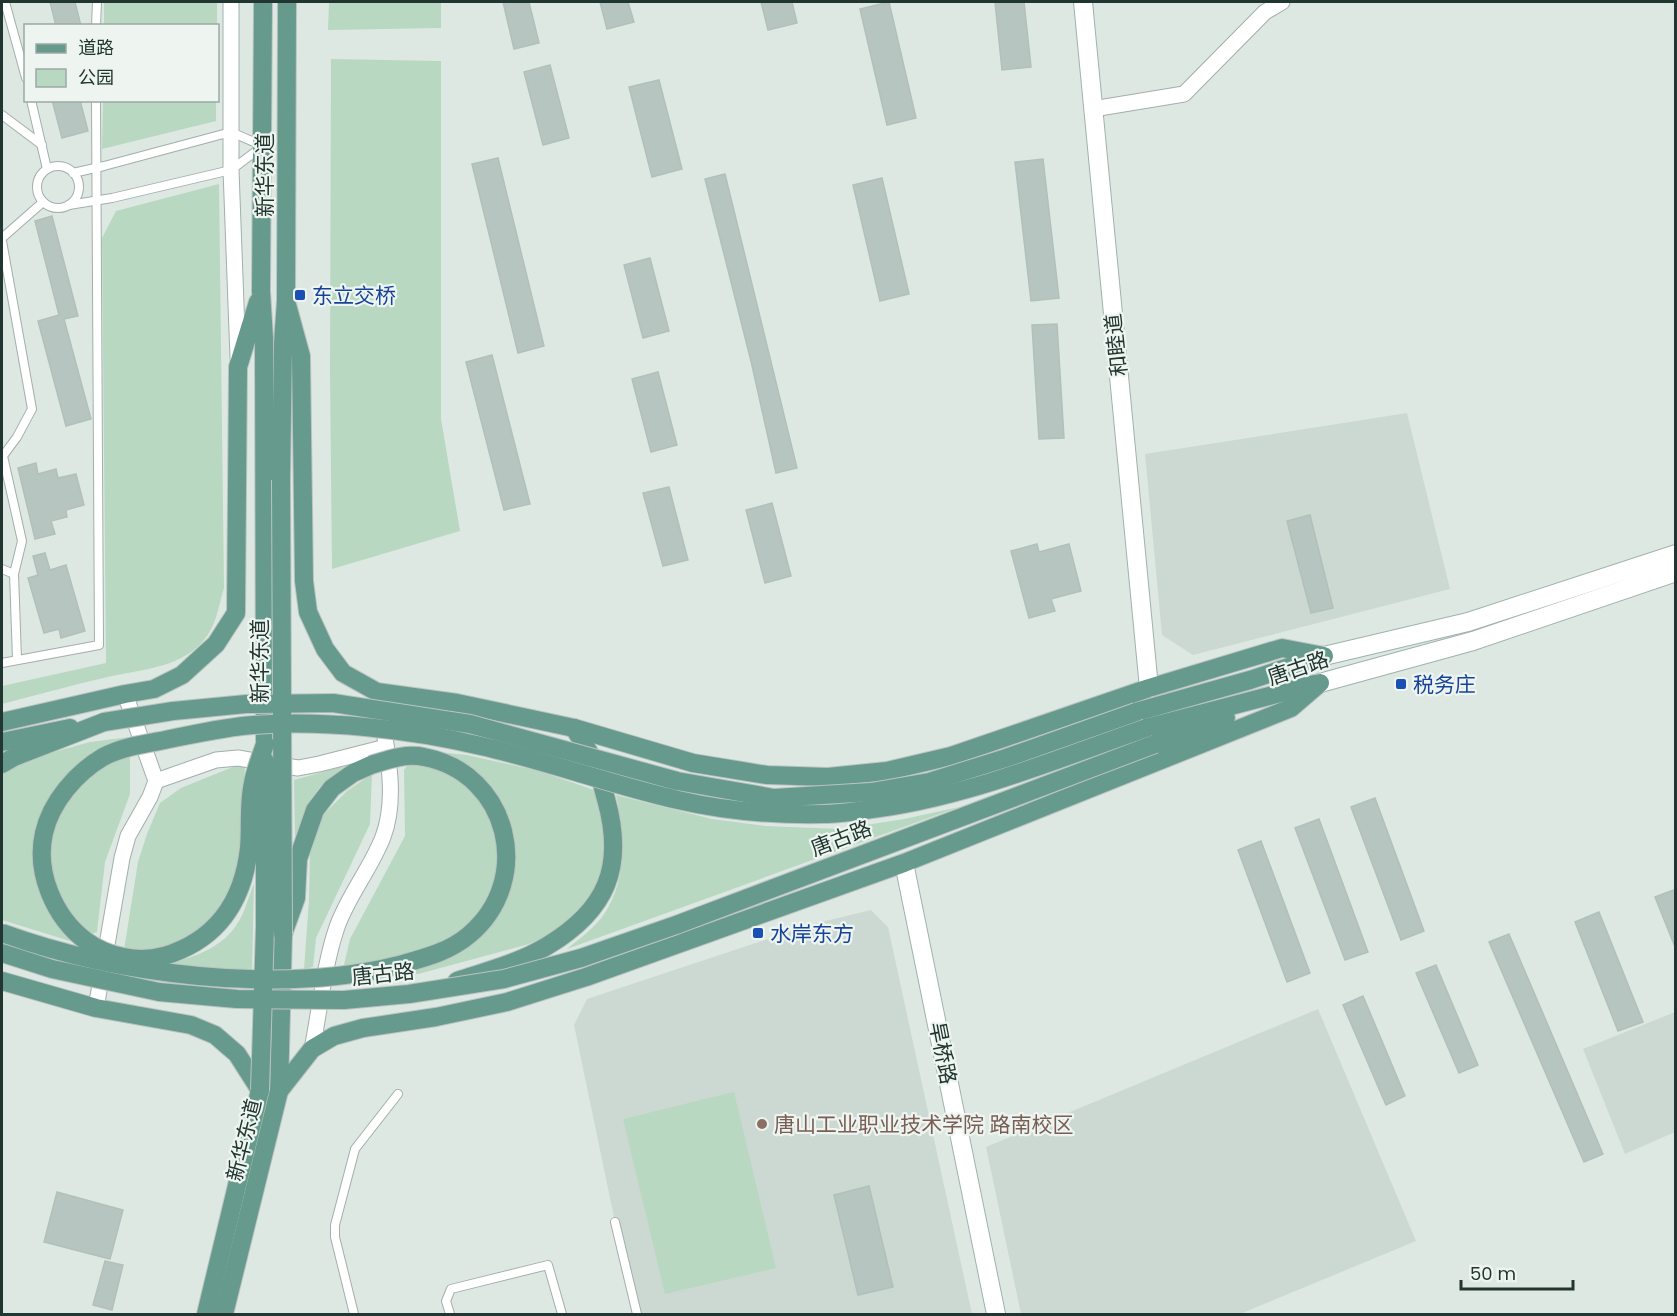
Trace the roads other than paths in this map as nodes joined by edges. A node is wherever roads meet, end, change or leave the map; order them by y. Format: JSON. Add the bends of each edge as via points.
{"nodes":[{"id":1,"x":5,"y":2,"type":"edge"},
{"id":2,"x":96,"y":2,"type":"edge"},
{"id":3,"x":231,"y":2,"type":"edge"},
{"id":4,"x":263,"y":2,"type":"edge"},
{"id":5,"x":287,"y":2,"type":"edge"},
{"id":6,"x":1083,"y":2,"type":"edge"},
{"id":7,"x":1282,"y":2,"type":"edge"},
{"id":8,"x":96,"y":24,"type":"edge"},
{"id":9,"x":24,"y":71,"type":"edge"},
{"id":10,"x":31,"y":102,"type":"edge"},
{"id":11,"x":96,"y":102,"type":"edge"},
{"id":12,"x":1094,"y":109,"type":"junction"},
{"id":13,"x":2,"y":115,"type":"edge"},
{"id":14,"x":231,"y":132,"type":"junction"},
{"id":15,"x":42,"y":145,"type":"junction"},
{"id":16,"x":263,"y":146,"type":"junction"},
{"id":17,"x":47,"y":169,"type":"junction"},
{"id":18,"x":95,"y":169,"type":"junction"},
{"id":19,"x":231,"y":170,"type":"junction"},
{"id":20,"x":73,"y":173,"type":"junction"},
{"id":21,"x":97,"y":200,"type":"junction"},
{"id":22,"x":43,"y":202,"type":"junction"},
{"id":23,"x":69,"y":204,"type":"junction"},
{"id":24,"x":2,"y":239,"type":"edge"},
{"id":25,"x":261,"y":291,"type":"junction"},
{"id":26,"x":286,"y":301,"type":"junction"},
{"id":27,"x":238,"y":367,"type":"junction"},
{"id":28,"x":2,"y":455,"type":"edge"},
{"id":29,"x":273,"y":481,"type":"junction"},
{"id":30,"x":1676,"y":554,"type":"edge"},
{"id":31,"x":2,"y":569,"type":"edge"},
{"id":32,"x":1676,"y":572,"type":"edge"},
{"id":33,"x":14,"y":574,"type":"junction"},
{"id":34,"x":1324,"y":656,"type":"junction"},
{"id":35,"x":17,"y":659,"type":"junction"},
{"id":36,"x":2,"y":663,"type":"edge"},
{"id":37,"x":1320,"y":683,"type":"junction"},
{"id":38,"x":1149,"y":688,"type":"junction"},
{"id":39,"x":377,"y":692,"type":"junction"},
{"id":40,"x":125,"y":694,"type":"junction"},
{"id":41,"x":2,"y":722,"type":"edge"},
{"id":42,"x":105,"y":722,"type":"junction"},
{"id":43,"x":574,"y":728,"type":"junction"},
{"id":44,"x":2,"y":742,"type":"edge"},
{"id":45,"x":265,"y":744,"type":"junction"},
{"id":46,"x":386,"y":747,"type":"junction"},
{"id":47,"x":2,"y":764,"type":"edge"},
{"id":48,"x":156,"y":781,"type":"junction"},
{"id":49,"x":904,"y":863,"type":"junction"},
{"id":50,"x":2,"y":933,"type":"edge"},
{"id":51,"x":283,"y":934,"type":"junction"},
{"id":52,"x":2,"y":953,"type":"edge"},
{"id":53,"x":2,"y":981,"type":"edge"},
{"id":54,"x":424,"y":992,"type":"junction"},
{"id":55,"x":96,"y":1008,"type":"junction"},
{"id":56,"x":312,"y":1049,"type":"junction"},
{"id":57,"x":260,"y":1090,"type":"junction"},
{"id":58,"x":279,"y":1090,"type":"junction"},
{"id":59,"x":398,"y":1094,"type":"dead end"},
{"id":60,"x":615,"y":1222,"type":"dead end"},
{"id":61,"x":206,"y":1314,"type":"edge"},
{"id":62,"x":224,"y":1314,"type":"edge"},
{"id":63,"x":354,"y":1314,"type":"edge"},
{"id":64,"x":450,"y":1314,"type":"edge"},
{"id":65,"x":562,"y":1314,"type":"edge"},
{"id":66,"x":637,"y":1314,"type":"edge"},
{"id":67,"x":996,"y":1314,"type":"edge"}],
"edges":[{"from":1,"to":9,"type":"lane"},
{"from":2,"to":8,"type":"lane"},
{"from":3,"to":14,"type":"street"},
{"from":4,"to":16,"type":"main road","name":"新华东道"},
{"from":5,"to":26,"type":"main road","name":"新华东道"},
{"from":6,"to":12,"type":"street","name":"和睦道"},
{"from":7,"to":12,"type":"street","via":[[1265,12],[1184,94]]},
{"from":10,"to":15,"type":"lane"},
{"from":11,"to":18,"type":"lane"},
{"from":12,"to":38,"type":"street","name":"和睦道"},
{"from":13,"to":15,"type":"lane"},
{"from":14,"to":16,"type":"lane"},
{"from":14,"to":18,"type":"lane"},
{"from":14,"to":19,"type":"street"},
{"from":15,"to":17,"type":"lane"},
{"from":16,"to":19,"type":"lane"},
{"from":16,"to":25,"type":"main road","name":"新华东道"},
{"from":17,"to":20,"type":"lane","via":[[61,166]]},
{"from":17,"to":22,"type":"lane","via":[[37,184]]},
{"from":18,"to":20,"type":"lane"},
{"from":18,"to":21,"type":"lane"},
{"from":19,"to":21,"type":"lane"},
{"from":19,"to":27,"type":"street"},
{"from":20,"to":23,"type":"lane","via":[[78,193]]},
{"from":21,"to":23,"type":"lane"},
{"from":21,"to":35,"type":"lane","via":[[99,645]]},
{"from":22,"to":23,"type":"lane","via":[[56,208]]},
{"from":22,"to":24,"type":"lane"},
{"from":24,"to":28,"type":"lane","via":[[32,409]]},
{"from":25,"to":27,"type":"main road"},
{"from":25,"to":29,"type":"main road","name":"新华东道"},
{"from":26,"to":29,"type":"main road","name":"新华东道"},
{"from":26,"to":39,"type":"main road","via":[[301,356],[304,581],[308,612],[325,649],[343,673]]},
{"from":27,"to":40,"type":"main road","via":[[236,613],[216,644],[182,675],[154,690]]},
{"from":28,"to":33,"type":"lane","via":[[22,541]]},
{"from":29,"to":45,"type":"main road","name":"新华东道","bridge":true},
{"from":29,"to":51,"type":"main road","name":"新华东道","bridge":true},
{"from":30,"to":34,"type":"street","name":"唐古路","via":[[1468,622]]},
{"from":31,"to":33,"type":"lane"},
{"from":32,"to":37,"type":"street","name":"唐古路","via":[[1473,641]]},
{"from":33,"to":35,"type":"lane"},
{"from":34,"to":38,"type":"main road","via":[[1282,648]]},
{"from":34,"to":42,"type":"main road","name":"唐古路","bridge":true,"via":[[1136,712],[929,782],[871,792],[774,798],[677,781],[470,724],[333,703],[246,704]]},
{"from":35,"to":36,"type":"lane"},
{"from":37,"to":45,"type":"main road","bridge":true,"via":[[1146,728],[964,791],[904,806],[827,814],[753,812],[680,801],[480,746],[340,725],[255,725],[132,746],[103,757],[65,790],[44,835],[42,859],[47,888],[76,933],[107,953],[148,960],[188,945],[221,923],[241,881],[249,852],[252,785]]},
{"from":37,"to":49,"type":"main road","via":[[1291,708]]},
{"from":37,"to":54,"type":"main road","name":"唐古路","bridge":true,"via":[[581,958],[504,979]]},
{"from":38,"to":43,"type":"main road","via":[[951,756],[887,771],[828,777],[767,775],[693,764]]},
{"from":39,"to":43,"type":"main road","via":[[457,703]]},
{"from":39,"to":46,"type":"street"},
{"from":40,"to":41,"type":"main road"},
{"from":40,"to":48,"type":"street"},
{"from":42,"to":44,"type":"main road","name":"唐古路"},
{"from":42,"to":47,"type":"main road"},
{"from":43,"to":54,"type":"main road","via":[[597,769],[609,809],[613,867],[605,888],[593,908],[573,928],[546,947],[507,965]]},
{"from":45,"to":57,"type":"main road","name":"新华东道","bridge":true},
{"from":46,"to":48,"type":"street","via":[[298,768],[238,758],[216,760]]},
{"from":46,"to":56,"type":"street","via":[[390,811],[383,837],[338,926]]},
{"from":48,"to":55,"type":"street","via":[[122,858]]},
{"from":49,"to":56,"type":"main road","via":[[519,999],[363,1028],[334,1036]]},
{"from":49,"to":67,"type":"street","name":"旱桥路"},
{"from":50,"to":51,"type":"main road","bridge":true,"via":[[92,960],[236,979],[357,975],[427,957],[470,935],[499,895],[507,872],[507,853],[492,801],[481,786],[459,769],[422,756],[396,758],[353,773],[332,788],[315,810],[298,859],[296,898]]},
{"from":51,"to":58,"type":"main road","name":"新华东道","bridge":true},
{"from":52,"to":54,"type":"main road","name":"唐古路","bridge":true,"via":[[52,969],[159,993],[301,1001]]},
{"from":53,"to":55,"type":"main road"},
{"from":55,"to":57,"type":"main road","via":[[191,1025],[215,1035],[237,1054]]},
{"from":56,"to":58,"type":"main road"},
{"from":57,"to":61,"type":"main road","name":"新华东道"},
{"from":58,"to":62,"type":"main road","name":"新华东道"},
{"from":59,"to":63,"type":"lane","via":[[355,1149],[335,1225]]},
{"from":60,"to":66,"type":"lane"},
{"from":64,"to":65,"type":"lane","via":[[446,1301],[451,1289],[548,1265]]}]}
